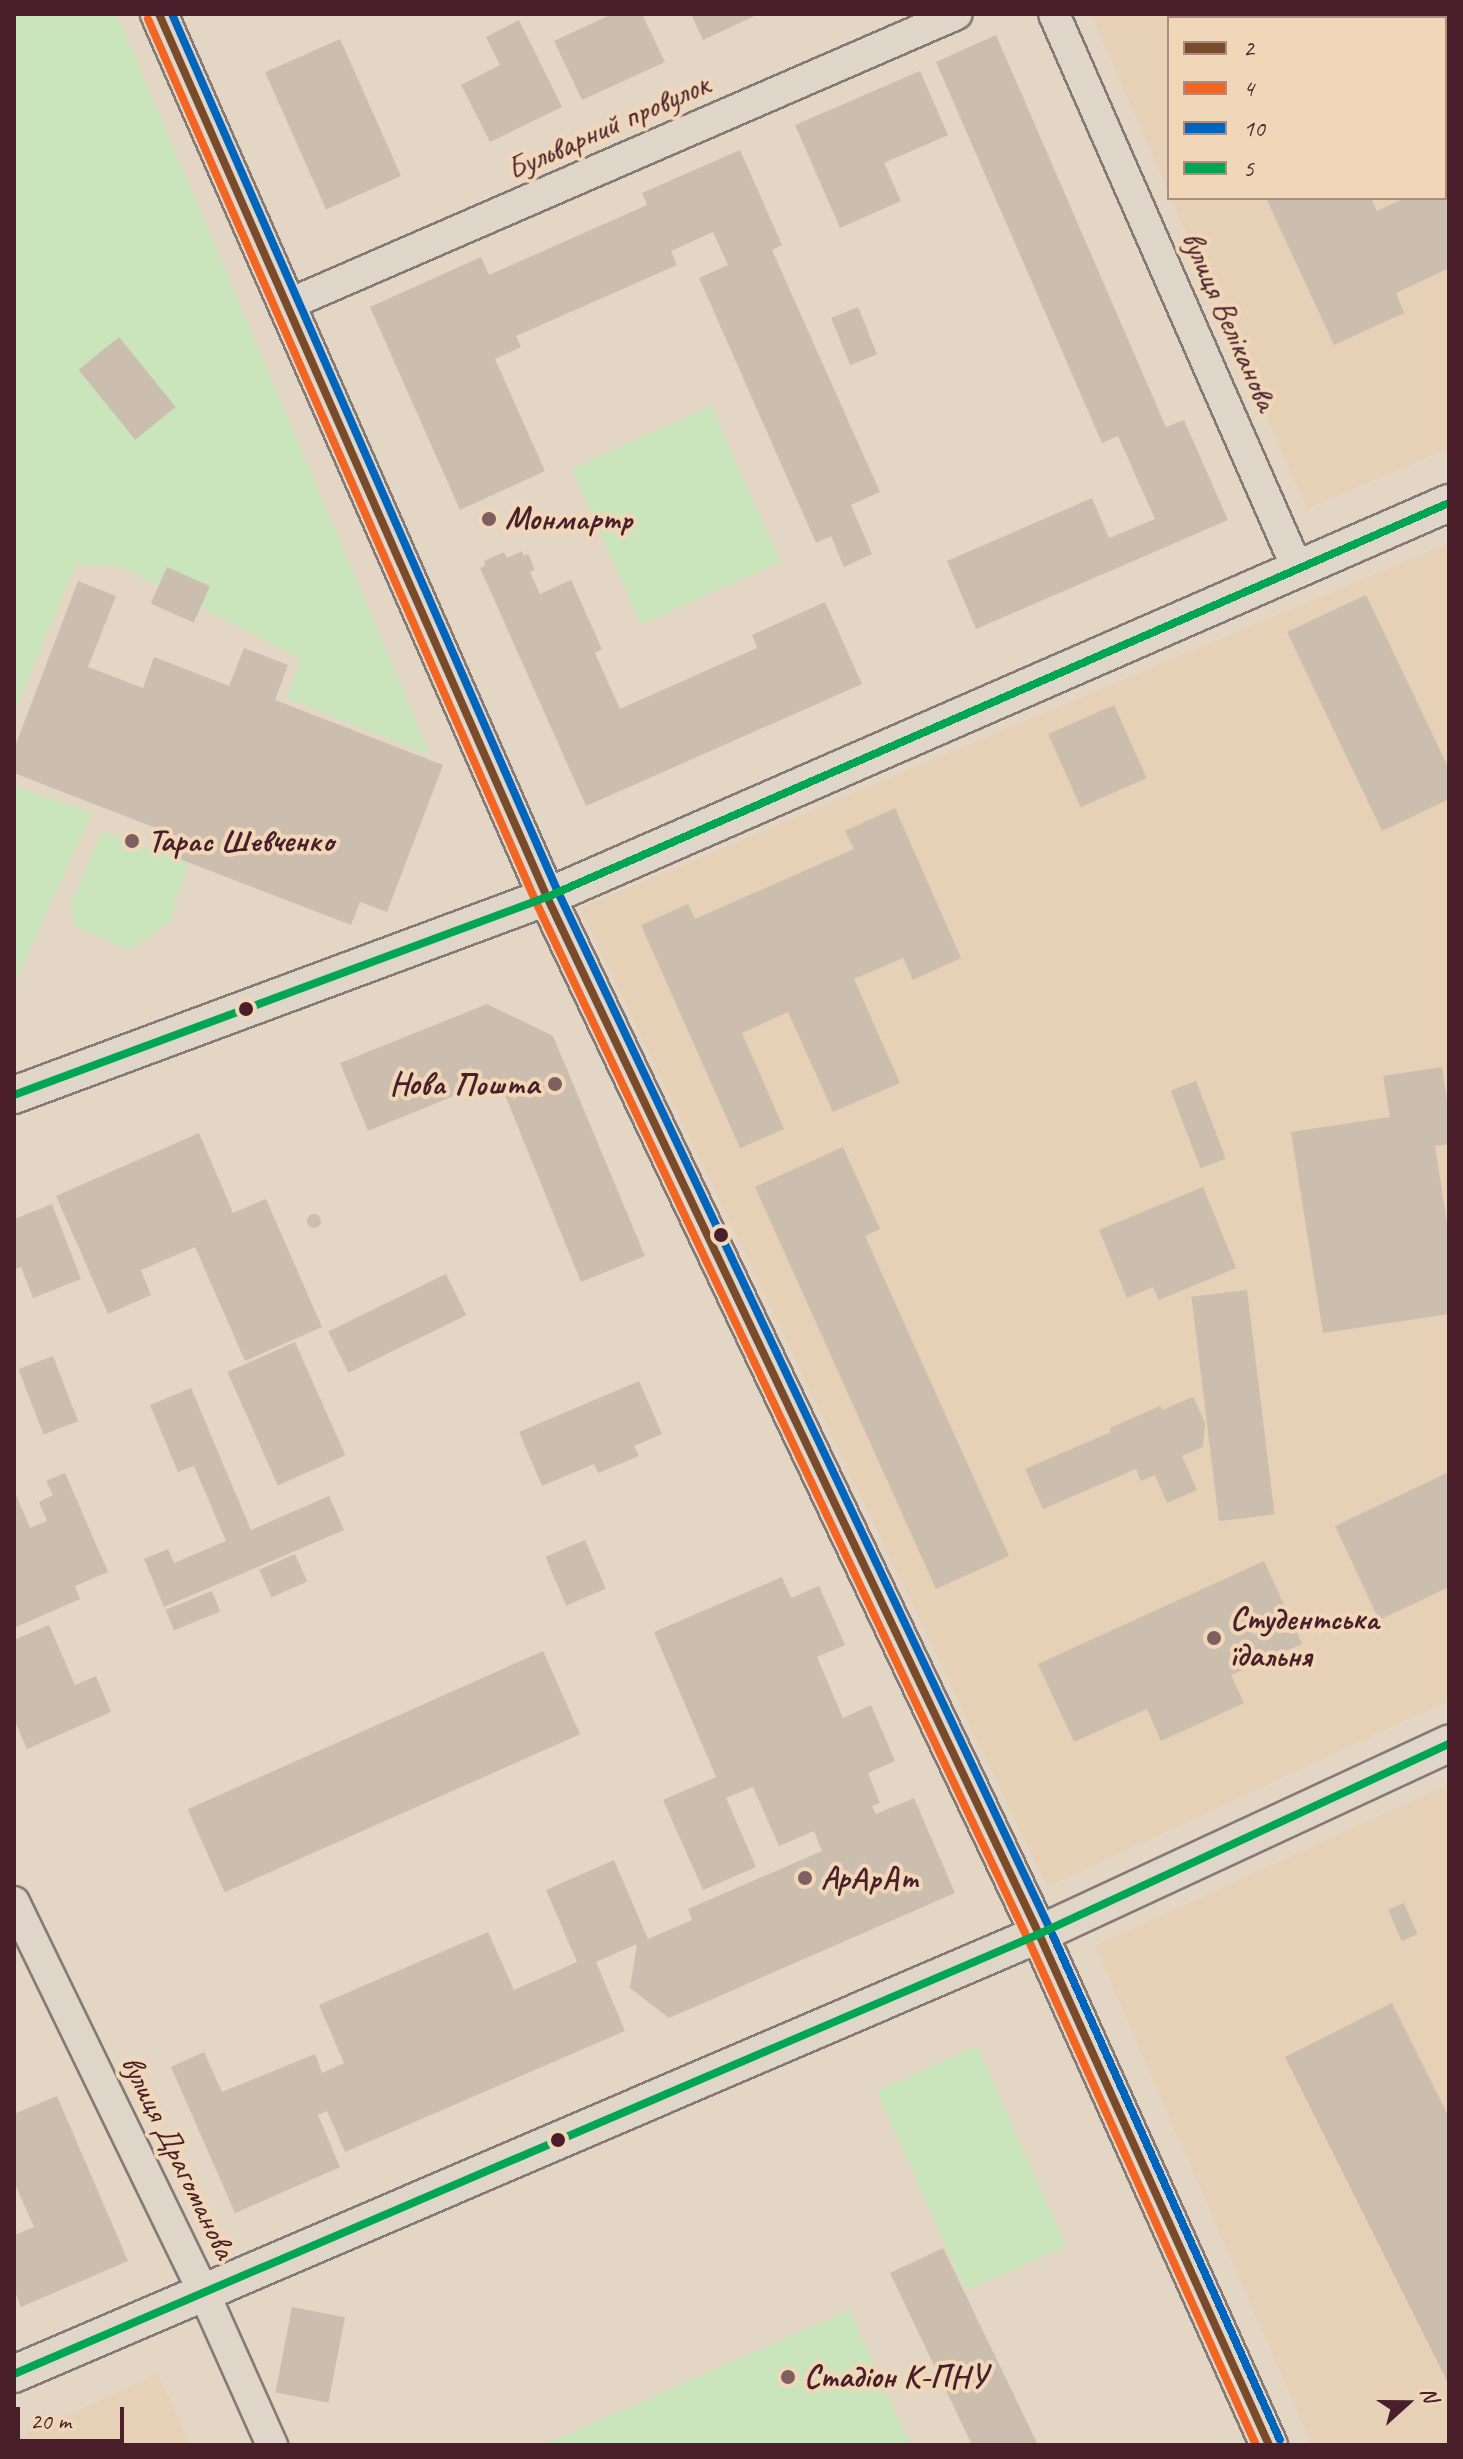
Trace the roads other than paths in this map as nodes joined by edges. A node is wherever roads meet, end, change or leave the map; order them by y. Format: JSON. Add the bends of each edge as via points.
{"nodes":[{"id":1,"x":159,"y":14,"type":"edge"},
{"id":2,"x":957,"y":14,"type":"edge"},
{"id":3,"x":1054,"y":14,"type":"edge"},
{"id":4,"x":287,"y":305,"type":"junction"},
{"id":5,"x":1449,"y":503,"type":"edge"},
{"id":6,"x":1298,"y":570,"type":"junction"},
{"id":7,"x":547,"y":897,"type":"junction"},
{"id":8,"x":14,"y":1095,"type":"edge"},
{"id":9,"x":1449,"y":1744,"type":"edge"},
{"id":10,"x":14,"y":1902,"type":"edge"},
{"id":11,"x":1039,"y":1934,"type":"junction"},
{"id":12,"x":204,"y":2293,"type":"junction"},
{"id":13,"x":14,"y":2374,"type":"edge"},
{"id":14,"x":272,"y":2445,"type":"edge"},
{"id":15,"x":1269,"y":2445,"type":"edge"}],
"edges":[{"from":1,"to":4,"type":"street"},
{"from":2,"to":4,"type":"street","name":"Бульварний провулок"},
{"from":3,"to":6,"type":"street","name":"вулиця Веліканова"},
{"from":4,"to":7,"type":"street"},
{"from":5,"to":6,"type":"street"},
{"from":6,"to":7,"type":"street"},
{"from":7,"to":8,"type":"street"},
{"from":7,"to":11,"type":"street"},
{"from":9,"to":11,"type":"street"},
{"from":10,"to":12,"type":"street","name":"вулиця Драгоманова"},
{"from":11,"to":12,"type":"street"},
{"from":11,"to":15,"type":"street"},
{"from":12,"to":13,"type":"street"},
{"from":12,"to":14,"type":"street","name":"вулиця Драгоманова"}]}
